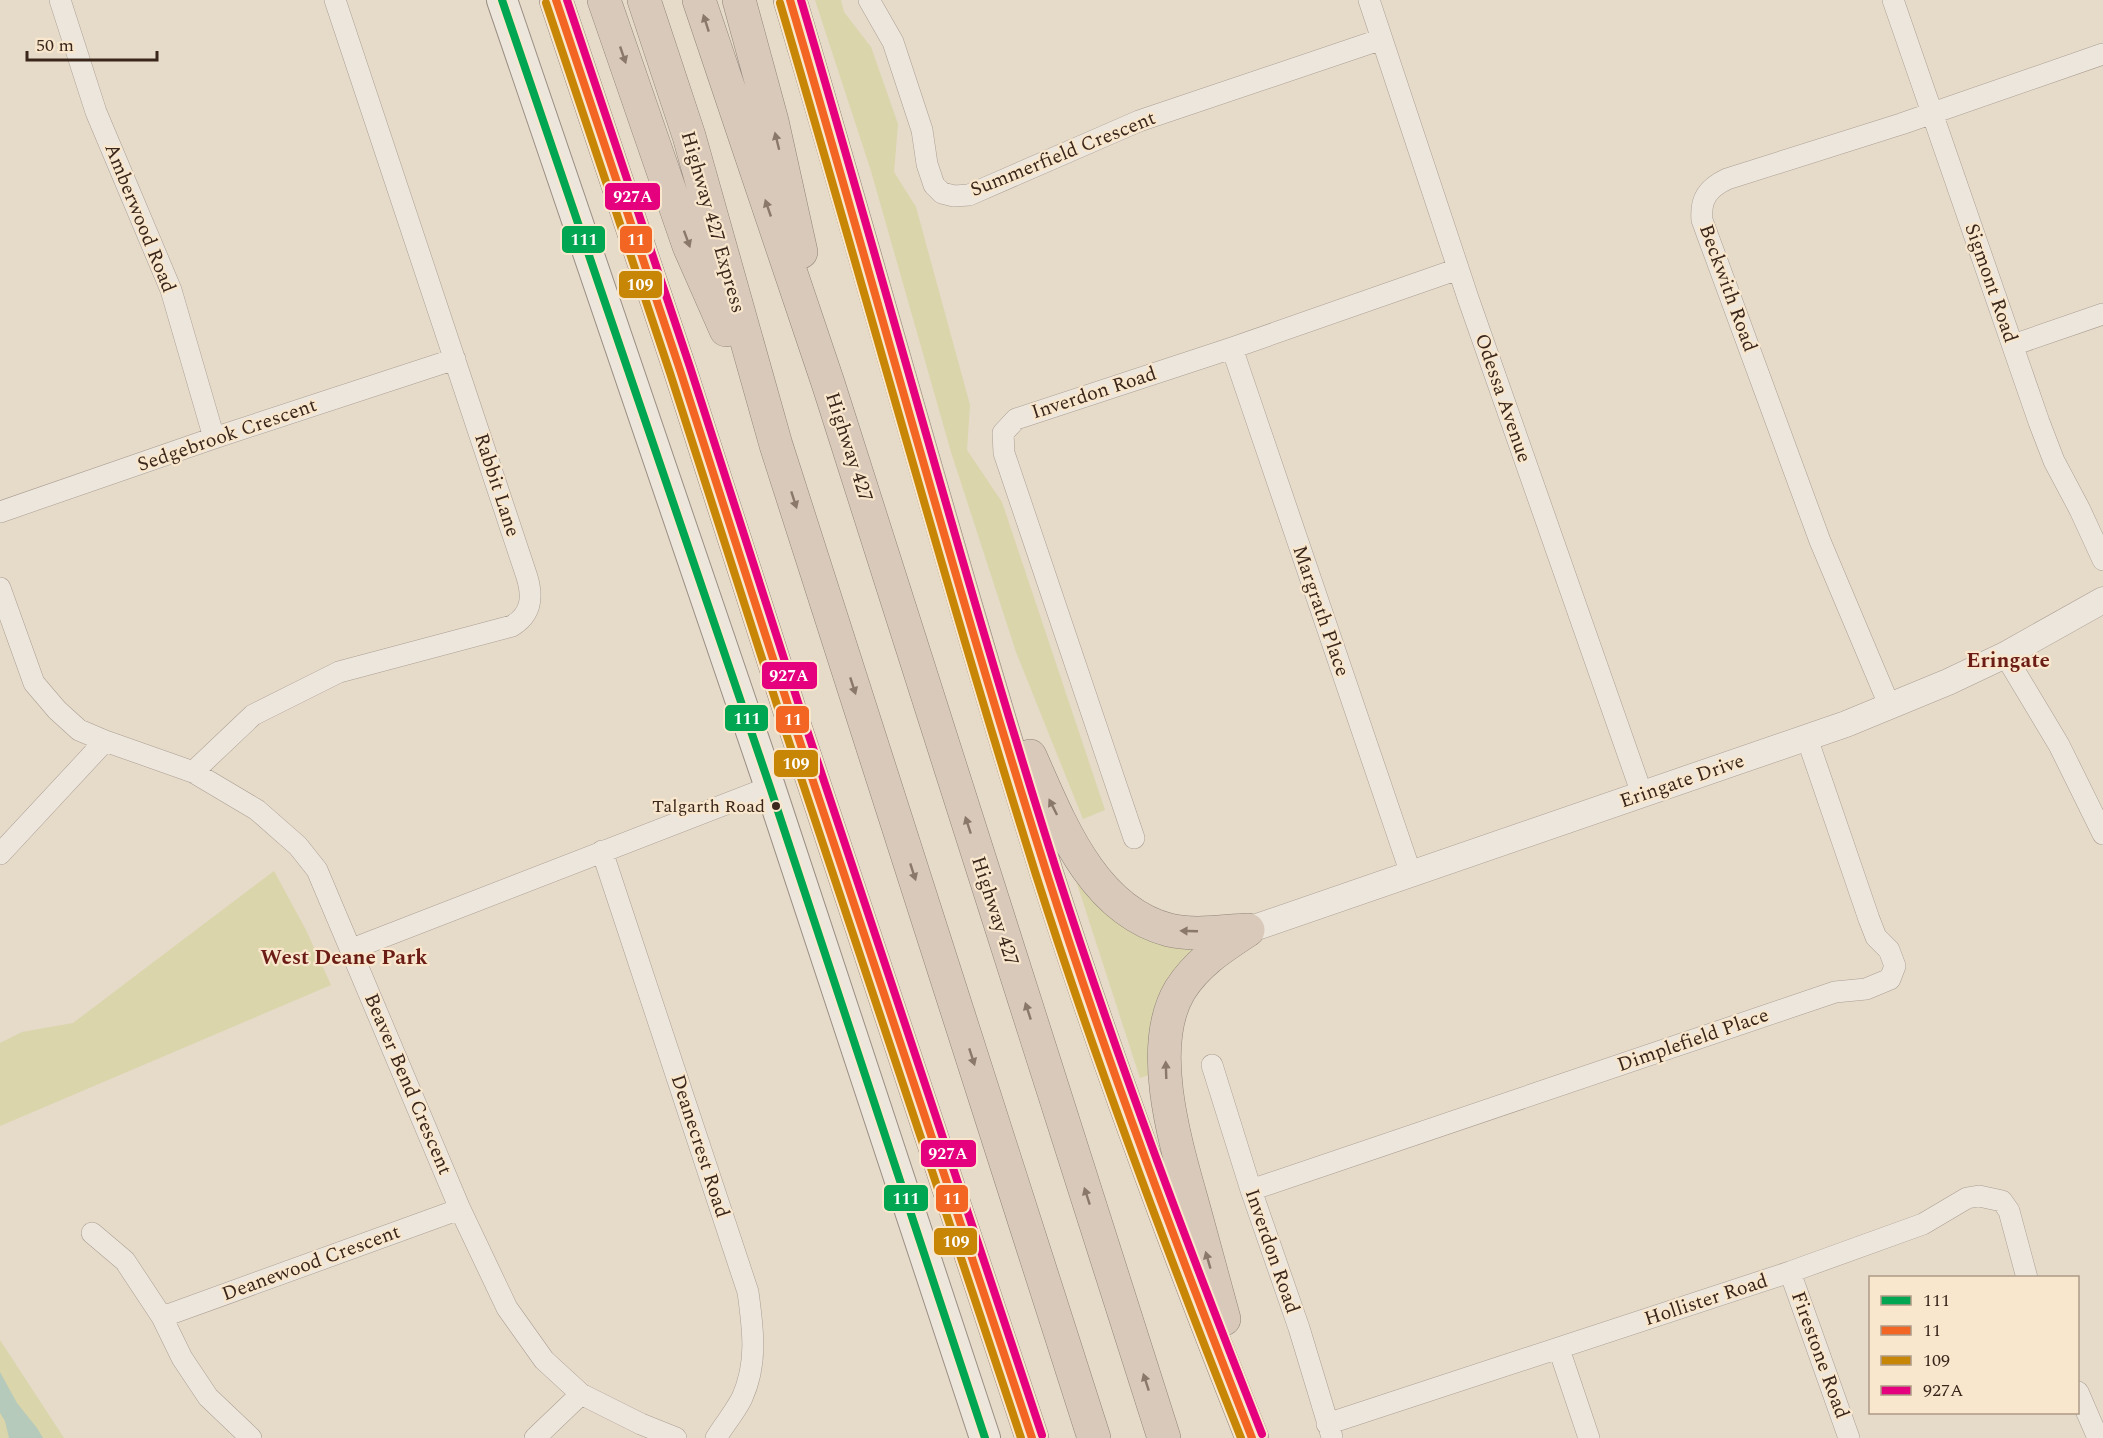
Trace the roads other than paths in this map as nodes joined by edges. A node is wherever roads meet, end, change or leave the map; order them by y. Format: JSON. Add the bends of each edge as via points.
{"nodes":[{"id":1,"x":60,"y":0,"type":"edge"},
{"id":2,"x":335,"y":0,"type":"edge"},
{"id":3,"x":502,"y":0,"type":"edge"},
{"id":4,"x":556,"y":0,"type":"edge"},
{"id":5,"x":604,"y":0,"type":"edge"},
{"id":6,"x":644,"y":0,"type":"edge"},
{"id":7,"x":699,"y":0,"type":"edge"},
{"id":8,"x":739,"y":0,"type":"edge"},
{"id":9,"x":790,"y":0,"type":"edge"},
{"id":10,"x":869,"y":0,"type":"edge"},
{"id":11,"x":1369,"y":0,"type":"edge"},
{"id":12,"x":1893,"y":0,"type":"edge"},
{"id":13,"x":1382,"y":39,"type":"junction"},
{"id":14,"x":2103,"y":54,"type":"edge"},
{"id":15,"x":1932,"y":113,"type":"junction"},
{"id":16,"x":1458,"y":268,"type":"junction"},
{"id":17,"x":2103,"y":314,"type":"edge"},
{"id":18,"x":2013,"y":345,"type":"junction"},
{"id":19,"x":1232,"y":348,"type":"junction"},
{"id":20,"x":455,"y":359,"type":"junction"},
{"id":21,"x":828,"y":383,"type":"junction"},
{"id":22,"x":214,"y":438,"type":"junction"},
{"id":23,"x":776,"y":445,"type":"junction"},
{"id":24,"x":0,"y":512,"type":"edge"},
{"id":25,"x":2103,"y":560,"type":"edge"},
{"id":26,"x":956,"y":569,"type":"junction"},
{"id":27,"x":0,"y":588,"type":"edge"},
{"id":28,"x":2103,"y":600,"type":"edge"},
{"id":29,"x":2005,"y":655,"type":"junction"},
{"id":30,"x":1890,"y":707,"type":"junction"},
{"id":31,"x":1808,"y":738,"type":"junction"},
{"id":32,"x":105,"y":741,"type":"junction"},
{"id":33,"x":193,"y":772,"type":"junction"},
{"id":34,"x":770,"y":787,"type":"junction"},
{"id":35,"x":1642,"y":794,"type":"junction"},
{"id":36,"x":2103,"y":834,"type":"edge"},
{"id":37,"x":1134,"y":838,"type":"dead end"},
{"id":38,"x":602,"y":851,"type":"junction"},
{"id":39,"x":0,"y":854,"type":"edge"},
{"id":40,"x":1411,"y":874,"type":"junction"},
{"id":41,"x":1248,"y":930,"type":"junction"},
{"id":42,"x":352,"y":949,"type":"junction"},
{"id":43,"x":1212,"y":1065,"type":"dead end"},
{"id":44,"x":1251,"y":1190,"type":"junction"},
{"id":45,"x":460,"y":1209,"type":"junction"},
{"id":46,"x":92,"y":1233,"type":"dead end"},
{"id":47,"x":1790,"y":1272,"type":"junction"},
{"id":48,"x":2026,"y":1276,"type":"edge"},
{"id":49,"x":162,"y":1317,"type":"junction"},
{"id":50,"x":1559,"y":1349,"type":"junction"},
{"id":51,"x":581,"y":1394,"type":"junction"},
{"id":52,"x":2079,"y":1394,"type":"edge"},
{"id":53,"x":1330,"y":1431,"type":"edge"},
{"id":54,"x":251,"y":1438,"type":"edge"},
{"id":55,"x":535,"y":1438,"type":"edge"},
{"id":56,"x":676,"y":1438,"type":"edge"},
{"id":57,"x":716,"y":1438,"type":"edge"},
{"id":58,"x":985,"y":1438,"type":"edge"},
{"id":59,"x":1032,"y":1438,"type":"edge"},
{"id":60,"x":1094,"y":1438,"type":"edge"},
{"id":61,"x":1164,"y":1438,"type":"edge"},
{"id":62,"x":1252,"y":1438,"type":"edge"},
{"id":63,"x":1257,"y":1438,"type":"edge"},
{"id":64,"x":1589,"y":1438,"type":"edge"},
{"id":65,"x":1850,"y":1438,"type":"edge"},
{"id":66,"x":2098,"y":1438,"type":"edge"}],
"edges":[{"from":1,"to":22,"type":"street","name":"Amberwood Road","via":[[96,112],[171,290]]},
{"from":2,"to":20,"type":"street","name":"Rabbit Lane"},
{"from":3,"to":34,"type":"main road"},
{"from":4,"to":59,"type":"highway"},
{"from":5,"to":23,"type":"highway","one_way":true,"via":[[690,246]]},
{"from":6,"to":23,"type":"highway","name":"Highway 427 Express","via":[[689,136]]},
{"from":21,"to":7,"type":"highway","one_way":true},
{"from":21,"to":8,"type":"highway","one_way":true,"via":[[790,195]]},
{"from":9,"to":26,"type":"highway"},
{"from":10,"to":13,"type":"street","name":"Summerfield Crescent","via":[[893,42],[922,130],[934,184],[942,193],[954,196],[969,195],[1139,121]]},
{"from":11,"to":13,"type":"street","name":"Odessa Avenue"},
{"from":12,"to":15,"type":"street","name":"Sigmont Road"},
{"from":13,"to":16,"type":"street","name":"Odessa Avenue"},
{"from":14,"to":15,"type":"street","name":"Beckwith Road"},
{"from":15,"to":18,"type":"street","name":"Sigmont Road"},
{"from":15,"to":30,"type":"street","name":"Beckwith Road","via":[[1727,179],[1706,193],[1701,211],[1820,541]]},
{"from":16,"to":19,"type":"street","name":"Inverdon Road"},
{"from":16,"to":35,"type":"street","name":"Odessa Avenue"},
{"from":17,"to":18,"type":"street"},
{"from":18,"to":25,"type":"street","name":"Sigmont Road","via":[[2054,461]]},
{"from":19,"to":37,"type":"street","name":"Inverdon Road","via":[[1016,419],[1003,433],[1004,453]]},
{"from":19,"to":40,"type":"street","name":"Margrath Place"},
{"from":20,"to":22,"type":"street","name":"Sedgebrook Crescent"},
{"from":20,"to":33,"type":"street","name":"Rabbit Lane","via":[[531,589],[526,613],[506,628],[339,672],[253,715]]},
{"from":61,"to":21,"type":"highway","name":"Highway 427","one_way":true},
{"from":22,"to":24,"type":"street","name":"Sedgebrook Crescent"},
{"from":23,"to":60,"type":"highway","one_way":true},
{"from":41,"to":26,"type":"highway","one_way":true,"via":[[1177,931],[1151,924],[1107,892],[1089,870],[1073,846],[1022,739]]},
{"from":26,"to":62,"type":"highway","via":[[1092,1011],[1198,1304]]},
{"from":27,"to":32,"type":"street","name":"Beaver Bend Crescent","via":[[34,683],[79,730]]},
{"from":28,"to":29,"type":"street","name":"Eringate Drive"},
{"from":29,"to":30,"type":"street","name":"Eringate Drive"},
{"from":29,"to":36,"type":"street","via":[[2059,745]]},
{"from":30,"to":31,"type":"street","name":"Eringate Drive"},
{"from":31,"to":35,"type":"street","name":"Eringate Drive"},
{"from":31,"to":44,"type":"street","name":"Dimplefield Place","via":[[1869,919],[1876,937],[1890,950],[1895,966],[1890,979],[1866,989],[1819,997]]},
{"from":32,"to":33,"type":"street","name":"Beaver Bend Crescent"},
{"from":32,"to":39,"type":"street"},
{"from":33,"to":42,"type":"street","name":"Beaver Bend Crescent","via":[[257,810],[298,846],[317,870]]},
{"from":34,"to":38,"type":"street"},
{"from":34,"to":58,"type":"main road"},
{"from":35,"to":40,"type":"street","name":"Eringate Drive"},
{"from":38,"to":42,"type":"street"},
{"from":38,"to":57,"type":"street","name":"Deanecrest Road","via":[[748,1292],[754,1337],[751,1373],[741,1400]]},
{"from":40,"to":41,"type":"street","name":"Eringate Drive"},
{"from":63,"to":41,"type":"highway","one_way":true,"via":[[1172,1129],[1165,1041],[1175,1001],[1188,980],[1203,962]]},
{"from":42,"to":45,"type":"street","name":"Beaver Bend Crescent"},
{"from":43,"to":44,"type":"street","name":"Inverdon Road"},
{"from":44,"to":53,"type":"street","name":"Inverdon Road"},
{"from":45,"to":49,"type":"street","name":"Deanewood Crescent"},
{"from":45,"to":51,"type":"street","name":"Beaver Bend Crescent","via":[[507,1308],[544,1360]]},
{"from":46,"to":49,"type":"street","via":[[125,1262]]},
{"from":47,"to":48,"type":"street","name":"Hollister Road","via":[[1923,1224],[1967,1198],[1979,1196],[2002,1201],[2009,1211]]},
{"from":47,"to":50,"type":"street","name":"Hollister Road"},
{"from":47,"to":65,"type":"street","name":"Firestone Road"},
{"from":49,"to":54,"type":"street","via":[[182,1358],[208,1397]]},
{"from":50,"to":53,"type":"street","name":"Hollister Road"},
{"from":50,"to":64,"type":"street"},
{"from":51,"to":55,"type":"street"},
{"from":51,"to":56,"type":"street","name":"Beaver Bend Crescent"},
{"from":52,"to":66,"type":"street"}]}
